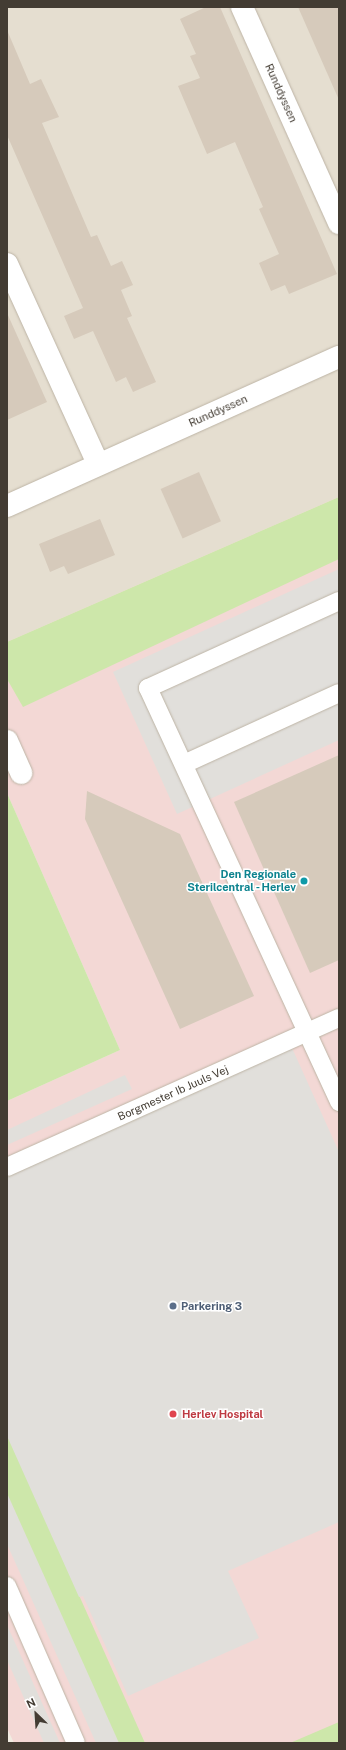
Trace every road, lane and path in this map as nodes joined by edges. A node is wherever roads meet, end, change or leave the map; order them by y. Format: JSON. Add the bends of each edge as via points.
{"nodes":[{"id":1,"x":242,"y":7,"type":"edge"},
{"id":2,"x":339,"y":223,"type":"edge"},
{"id":3,"x":7,"y":264,"type":"edge"},
{"id":4,"x":339,"y":357,"type":"edge"},
{"id":5,"x":98,"y":464,"type":"junction"},
{"id":6,"x":7,"y":506,"type":"edge"},
{"id":7,"x":339,"y":601,"type":"edge"},
{"id":8,"x":339,"y":693,"type":"edge"},
{"id":9,"x":7,"y":741,"type":"edge"},
{"id":10,"x":184,"y":764,"type":"junction"},
{"id":11,"x":21,"y":773,"type":"dead end"},
{"id":12,"x":339,"y":1018,"type":"edge"},
{"id":13,"x":308,"y":1032,"type":"junction"},
{"id":14,"x":339,"y":1102,"type":"edge"},
{"id":15,"x":7,"y":1167,"type":"edge"},
{"id":16,"x":7,"y":1586,"type":"edge"},
{"id":17,"x":76,"y":1743,"type":"edge"}],
"edges":[{"from":1,"to":2,"type":"street","name":"Runddyssen"},
{"from":3,"to":5,"type":"street"},
{"from":4,"to":5,"type":"street","name":"Runddyssen"},
{"from":5,"to":6,"type":"street","name":"Runddyssen"},
{"from":7,"to":10,"type":"lane","via":[[148,688]]},
{"from":8,"to":10,"type":"lane"},
{"from":9,"to":11,"type":"street"},
{"from":10,"to":13,"type":"lane"},
{"from":12,"to":13,"type":"lane","name":"Borgmester Ib Juuls Vej"},
{"from":13,"to":14,"type":"lane"},
{"from":13,"to":15,"type":"lane","name":"Borgmester Ib Juuls Vej"},
{"from":16,"to":17,"type":"lane"}]}
